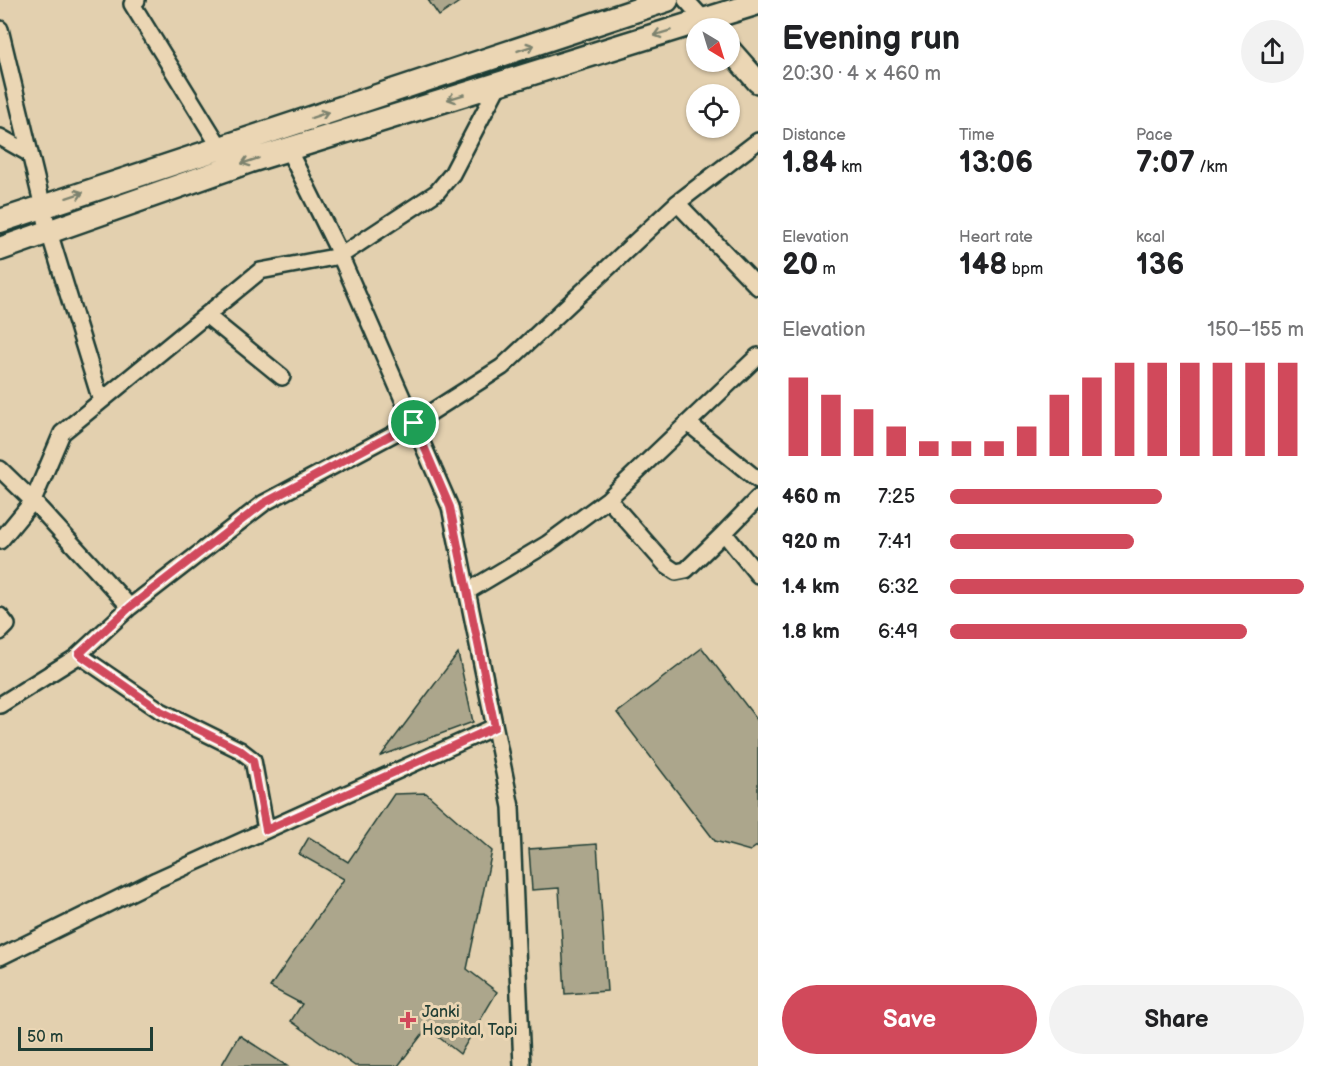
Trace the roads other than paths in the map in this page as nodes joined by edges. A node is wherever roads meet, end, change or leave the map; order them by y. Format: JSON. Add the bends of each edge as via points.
{"nodes":[{"id":1,"x":137,"y":0,"type":"edge"},
{"id":2,"x":667,"y":0,"type":"edge"},
{"id":3,"x":686,"y":0,"type":"edge"},
{"id":4,"x":758,"y":3,"type":"edge"},
{"id":5,"x":702,"y":18,"type":"edge"},
{"id":6,"x":722,"y":18,"type":"edge"},
{"id":7,"x":0,"y":29,"type":"edge"},
{"id":8,"x":686,"y":30,"type":"edge"},
{"id":9,"x":740,"y":62,"type":"edge"},
{"id":10,"x":758,"y":82,"type":"edge"},
{"id":11,"x":499,"y":84,"type":"junction"},
{"id":12,"x":0,"y":137,"type":"edge"},
{"id":13,"x":758,"y":141,"type":"edge"},
{"id":14,"x":220,"y":147,"type":"junction"},
{"id":15,"x":288,"y":150,"type":"junction"},
{"id":16,"x":30,"y":154,"type":"junction"},
{"id":17,"x":677,"y":203,"type":"junction"},
{"id":18,"x":43,"y":206,"type":"junction"},
{"id":19,"x":0,"y":221,"type":"edge"},
{"id":20,"x":49,"y":232,"type":"junction"},
{"id":21,"x":0,"y":249,"type":"edge"},
{"id":22,"x":340,"y":256,"type":"junction"},
{"id":23,"x":758,"y":287,"type":"edge"},
{"id":24,"x":206,"y":315,"type":"junction"},
{"id":25,"x":758,"y":356,"type":"edge"},
{"id":26,"x":282,"y":377,"type":"dead end"},
{"id":27,"x":101,"y":401,"type":"junction"},
{"id":28,"x":414,"y":423,"type":"junction"},
{"id":29,"x":688,"y":423,"type":"junction"},
{"id":30,"x":0,"y":469,"type":"edge"},
{"id":31,"x":758,"y":480,"type":"edge"},
{"id":32,"x":758,"y":498,"type":"edge"},
{"id":33,"x":608,"y":499,"type":"junction"},
{"id":34,"x":33,"y":501,"type":"junction"},
{"id":35,"x":724,"y":533,"type":"junction"},
{"id":36,"x":0,"y":541,"type":"edge"},
{"id":37,"x":758,"y":575,"type":"edge"},
{"id":38,"x":468,"y":591,"type":"junction"},
{"id":39,"x":130,"y":607,"type":"junction"},
{"id":40,"x":0,"y":616,"type":"edge"},
{"id":41,"x":0,"y":632,"type":"edge"},
{"id":42,"x":79,"y":654,"type":"junction"},
{"id":43,"x":0,"y":705,"type":"edge"},
{"id":44,"x":495,"y":727,"type":"junction"},
{"id":45,"x":266,"y":830,"type":"junction"},
{"id":46,"x":0,"y":957,"type":"edge"},
{"id":47,"x":522,"y":1066,"type":"edge"}],
"edges":[{"from":1,"to":14,"type":"street","via":[[132,4]]},
{"from":14,"to":2,"type":"main road","one_way":true},
{"from":3,"to":5,"type":"street"},
{"from":4,"to":6,"type":"main road"},
{"from":7,"to":16,"type":"street"},
{"from":8,"to":11,"type":"main road","one_way":true},
{"from":9,"to":10,"type":"street"},
{"from":11,"to":15,"type":"main road","one_way":true},
{"from":11,"to":22,"type":"street","via":[[452,174],[437,192]]},
{"from":12,"to":16,"type":"street"},
{"from":13,"to":17,"type":"street"},
{"from":18,"to":14,"type":"main road","one_way":true},
{"from":15,"to":20,"type":"main road","one_way":true},
{"from":15,"to":22,"type":"street"},
{"from":16,"to":18,"type":"street"},
{"from":17,"to":23,"type":"street"},
{"from":17,"to":28,"type":"street","via":[[502,367]]},
{"from":18,"to":19,"type":"main road"},
{"from":18,"to":20,"type":"street"},
{"from":20,"to":21,"type":"main road"},
{"from":20,"to":27,"type":"street"},
{"from":22,"to":24,"type":"street","via":[[260,271]]},
{"from":22,"to":28,"type":"street"},
{"from":24,"to":26,"type":"street"},
{"from":24,"to":27,"type":"street"},
{"from":25,"to":29,"type":"street"},
{"from":27,"to":34,"type":"street","via":[[62,433]]},
{"from":28,"to":38,"type":"street","via":[[450,507]]},
{"from":28,"to":39,"type":"street","via":[[264,503]]},
{"from":29,"to":31,"type":"street"},
{"from":29,"to":33,"type":"street"},
{"from":30,"to":34,"type":"street"},
{"from":32,"to":35,"type":"street"},
{"from":33,"to":35,"type":"street","via":[[676,572],[686,570]]},
{"from":33,"to":38,"type":"street","via":[[547,544]]},
{"from":34,"to":36,"type":"street"},
{"from":34,"to":39,"type":"street"},
{"from":35,"to":37,"type":"street"},
{"from":38,"to":44,"type":"street"},
{"from":39,"to":42,"type":"street"},
{"from":40,"to":41,"type":"street","via":[[7,625]]},
{"from":42,"to":43,"type":"street"},
{"from":42,"to":45,"type":"street","via":[[161,711],[253,760]]},
{"from":44,"to":45,"type":"street"},
{"from":44,"to":47,"type":"street","via":[[511,807]]},
{"from":45,"to":46,"type":"street"}]}
